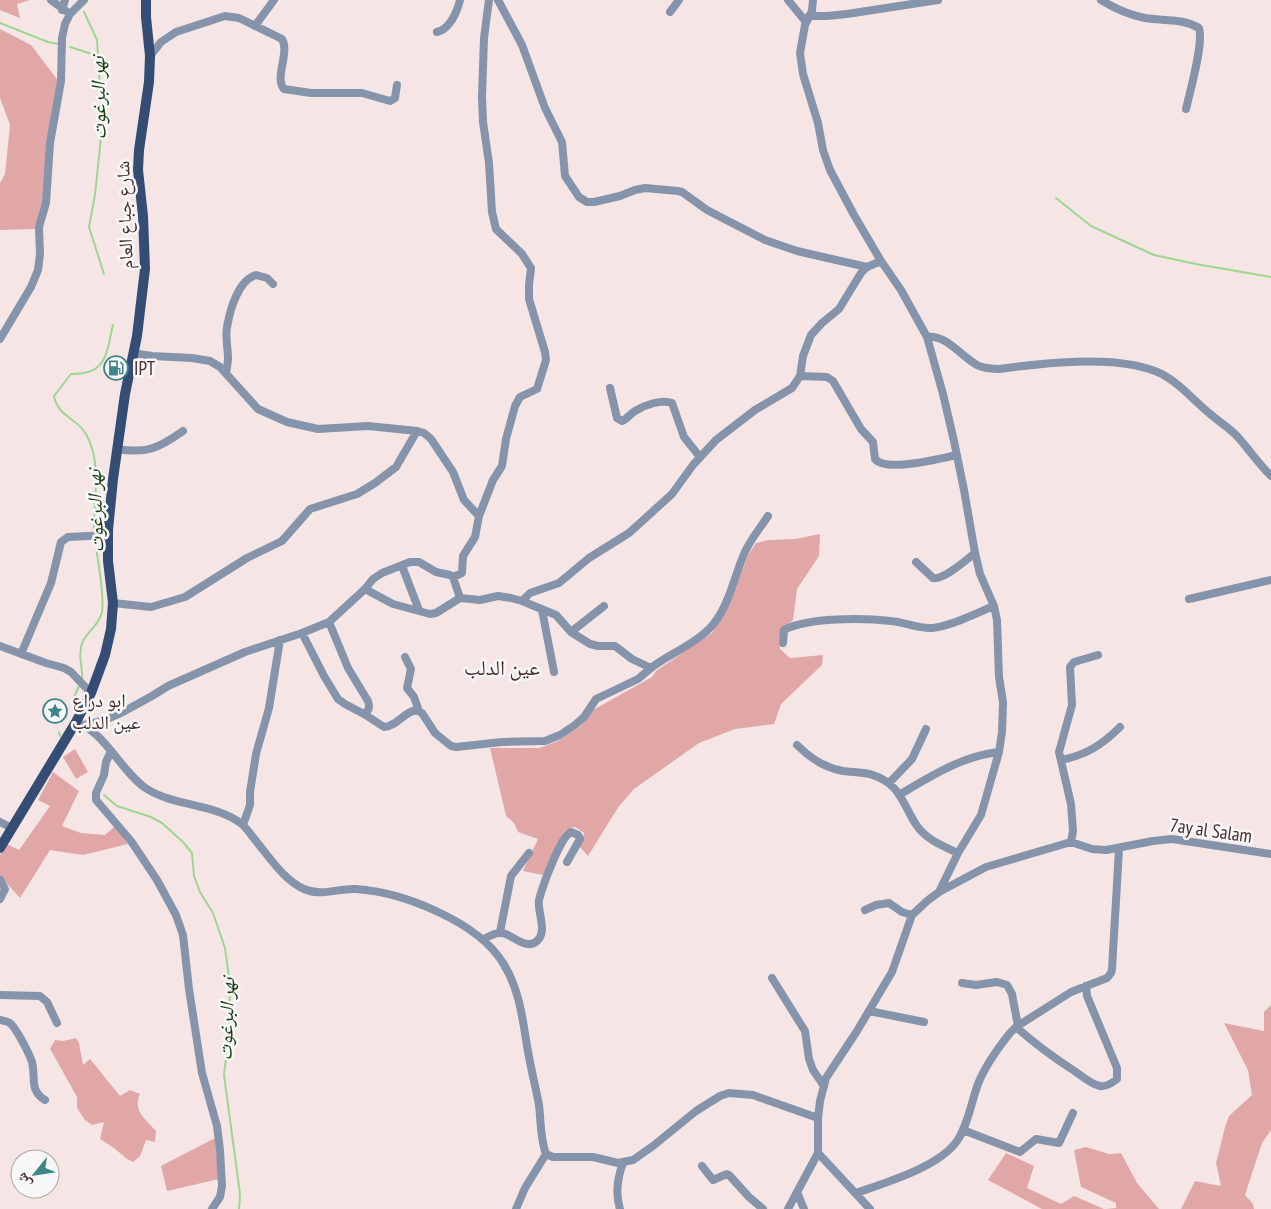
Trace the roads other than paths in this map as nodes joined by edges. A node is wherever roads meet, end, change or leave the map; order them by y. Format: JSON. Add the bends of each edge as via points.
{"nodes":[{"id":1,"x":52,"y":0,"type":"edge"},
{"id":2,"x":65,"y":0,"type":"edge"},
{"id":3,"x":84,"y":0,"type":"edge"},
{"id":4,"x":146,"y":0,"type":"edge"},
{"id":5,"x":274,"y":0,"type":"edge"},
{"id":6,"x":460,"y":0,"type":"edge"},
{"id":7,"x":489,"y":0,"type":"edge"},
{"id":8,"x":498,"y":0,"type":"edge"},
{"id":9,"x":679,"y":0,"type":"edge"},
{"id":10,"x":788,"y":0,"type":"edge"},
{"id":11,"x":814,"y":0,"type":"edge"},
{"id":12,"x":938,"y":0,"type":"edge"},
{"id":13,"x":1101,"y":0,"type":"edge"},
{"id":14,"x":62,"y":10,"type":"junction"},
{"id":15,"x":670,"y":12,"type":"dead end"},
{"id":16,"x":70,"y":14,"type":"junction"},
{"id":17,"x":808,"y":19,"type":"junction"},
{"id":18,"x":254,"y":26,"type":"junction"},
{"id":19,"x":437,"y":32,"type":"dead end"},
{"id":20,"x":150,"y":56,"type":"junction"},
{"id":21,"x":397,"y":85,"type":"dead end"},
{"id":22,"x":1186,"y":109,"type":"dead end"},
{"id":23,"x":881,"y":261,"type":"junction"},
{"id":24,"x":866,"y":268,"type":"junction"},
{"id":25,"x":273,"y":284,"type":"dead end"},
{"id":26,"x":927,"y":338,"type":"junction"},
{"id":27,"x":0,"y":339,"type":"edge"},
{"id":28,"x":133,"y":354,"type":"junction"},
{"id":29,"x":226,"y":373,"type":"junction"},
{"id":30,"x":800,"y":376,"type":"junction"},
{"id":31,"x":610,"y":388,"type":"dead end"},
{"id":32,"x":183,"y":431,"type":"dead end"},
{"id":33,"x":417,"y":431,"type":"junction"},
{"id":34,"x":117,"y":449,"type":"junction"},
{"id":35,"x":957,"y":455,"type":"junction"},
{"id":36,"x":700,"y":457,"type":"junction"},
{"id":37,"x":1271,"y":476,"type":"edge"},
{"id":38,"x":479,"y":516,"type":"junction"},
{"id":39,"x":768,"y":516,"type":"dead end"},
{"id":40,"x":103,"y":536,"type":"junction"},
{"id":41,"x":975,"y":553,"type":"junction"},
{"id":42,"x":916,"y":562,"type":"dead end"},
{"id":43,"x":402,"y":566,"type":"junction"},
{"id":44,"x":453,"y":577,"type":"junction"},
{"id":45,"x":1271,"y":580,"type":"edge"},
{"id":46,"x":365,"y":590,"type":"junction"},
{"id":47,"x":460,"y":598,"type":"junction"},
{"id":48,"x":1189,"y":599,"type":"dead end"},
{"id":49,"x":522,"y":601,"type":"junction"},
{"id":50,"x":113,"y":603,"type":"junction"},
{"id":51,"x":604,"y":606,"type":"dead end"},
{"id":52,"x":994,"y":606,"type":"junction"},
{"id":53,"x":419,"y":610,"type":"junction"},
{"id":54,"x":542,"y":610,"type":"junction"},
{"id":55,"x":329,"y":622,"type":"junction"},
{"id":56,"x":571,"y":632,"type":"junction"},
{"id":57,"x":302,"y":633,"type":"junction"},
{"id":58,"x":280,"y":640,"type":"junction"},
{"id":59,"x":783,"y":643,"type":"dead end"},
{"id":60,"x":1,"y":649,"type":"edge"},
{"id":61,"x":22,"y":654,"type":"junction"},
{"id":62,"x":1098,"y":655,"type":"dead end"},
{"id":63,"x":406,"y":657,"type":"dead end"},
{"id":64,"x":651,"y":668,"type":"junction"},
{"id":65,"x":554,"y":672,"type":"dead end"},
{"id":66,"x":88,"y":691,"type":"junction"},
{"id":67,"x":419,"y":711,"type":"junction"},
{"id":68,"x":364,"y":714,"type":"junction"},
{"id":69,"x":80,"y":723,"type":"junction"},
{"id":70,"x":1120,"y":727,"type":"dead end"},
{"id":71,"x":926,"y":729,"type":"dead end"},
{"id":72,"x":797,"y":745,"type":"dead end"},
{"id":73,"x":111,"y":750,"type":"junction"},
{"id":74,"x":999,"y":752,"type":"junction"},
{"id":75,"x":1061,"y":760,"type":"junction"},
{"id":76,"x":889,"y":783,"type":"junction"},
{"id":77,"x":899,"y":795,"type":"junction"},
{"id":78,"x":0,"y":822,"type":"edge"},
{"id":79,"x":243,"y":825,"type":"junction"},
{"id":80,"x":12,"y":828,"type":"junction"},
{"id":81,"x":1071,"y":842,"type":"junction"},
{"id":82,"x":0,"y":848,"type":"edge"},
{"id":83,"x":1119,"y":849,"type":"junction"},
{"id":84,"x":529,"y":853,"type":"dead end"},
{"id":85,"x":958,"y":853,"type":"junction"},
{"id":86,"x":1271,"y":854,"type":"edge"},
{"id":87,"x":567,"y":862,"type":"dead end"},
{"id":88,"x":0,"y":880,"type":"edge"},
{"id":89,"x":939,"y":892,"type":"junction"},
{"id":90,"x":0,"y":899,"type":"edge"},
{"id":91,"x":864,"y":910,"type":"dead end"},
{"id":92,"x":912,"y":915,"type":"junction"},
{"id":93,"x":500,"y":932,"type":"junction"},
{"id":94,"x":484,"y":939,"type":"junction"},
{"id":95,"x":772,"y":978,"type":"dead end"},
{"id":96,"x":962,"y":984,"type":"dead end"},
{"id":97,"x":1086,"y":986,"type":"junction"},
{"id":98,"x":1078,"y":989,"type":"junction"},
{"id":99,"x":0,"y":995,"type":"edge"},
{"id":100,"x":1087,"y":996,"type":"junction"},
{"id":101,"x":869,"y":1011,"type":"junction"},
{"id":102,"x":0,"y":1020,"type":"edge"},
{"id":103,"x":924,"y":1022,"type":"dead end"},
{"id":104,"x":57,"y":1023,"type":"dead end"},
{"id":105,"x":1017,"y":1026,"type":"junction"},
{"id":106,"x":824,"y":1086,"type":"junction"},
{"id":107,"x":45,"y":1100,"type":"dead end"},
{"id":108,"x":1073,"y":1113,"type":"dead end"},
{"id":109,"x":818,"y":1118,"type":"junction"},
{"id":110,"x":962,"y":1130,"type":"junction"},
{"id":111,"x":818,"y":1153,"type":"junction"},
{"id":112,"x":546,"y":1154,"type":"junction"},
{"id":113,"x":623,"y":1163,"type":"junction"},
{"id":114,"x":702,"y":1166,"type":"dead end"},
{"id":115,"x":797,"y":1192,"type":"junction"},
{"id":116,"x":856,"y":1193,"type":"junction"},
{"id":117,"x":212,"y":1209,"type":"edge"},
{"id":118,"x":516,"y":1209,"type":"edge"},
{"id":119,"x":620,"y":1209,"type":"edge"},
{"id":120,"x":763,"y":1209,"type":"edge"},
{"id":121,"x":788,"y":1209,"type":"edge"},
{"id":122,"x":804,"y":1209,"type":"edge"},
{"id":123,"x":870,"y":1209,"type":"edge"}],
"edges":[{"from":1,"to":14,"type":"street"},
{"from":2,"to":14,"type":"street"},
{"from":3,"to":16,"type":"street"},
{"from":4,"to":20,"type":"main road","name":"شارع جباع العام"},
{"from":5,"to":18,"type":"street"},
{"from":6,"to":19,"type":"street","via":[[449,23]]},
{"from":7,"to":38,"type":"street","via":[[484,30],[482,97],[492,212],[496,229],[529,261],[530,303],[546,356],[537,389],[520,396],[515,406],[502,466]]},
{"from":8,"to":24,"type":"street","via":[[522,45],[545,108],[562,142],[565,176],[582,200],[601,202],[645,188],[678,191],[765,240]]},
{"from":9,"to":15,"type":"street"},
{"from":10,"to":17,"type":"street"},
{"from":11,"to":17,"type":"street"},
{"from":12,"to":17,"type":"street"},
{"from":13,"to":22,"type":"street","via":[[1139,16],[1170,19],[1199,28],[1198,52]]},
{"from":14,"to":16,"type":"street"},
{"from":16,"to":27,"type":"street","via":[[62,38],[60,89],[51,139],[46,203],[39,227],[40,263],[31,287]]},
{"from":17,"to":23,"type":"street","via":[[800,62],[823,150],[830,170]]},
{"from":18,"to":20,"type":"street","via":[[239,18],[225,16],[176,32],[161,42]]},
{"from":18,"to":21,"type":"street","via":[[284,41],[280,83],[284,89],[311,93],[362,93],[390,101],[395,98]]},
{"from":20,"to":28,"type":"main road","name":"شارع جباع العام","via":[[138,170],[145,244],[144,269]]},
{"from":23,"to":24,"type":"street"},
{"from":23,"to":26,"type":"street"},
{"from":24,"to":30,"type":"street","via":[[840,309],[811,335]]},
{"from":25,"to":29,"type":"street","via":[[256,275],[242,287],[227,327]]},
{"from":26,"to":35,"type":"street"},
{"from":26,"to":37,"type":"street","via":[[940,339],[980,366],[991,369],[1070,362],[1133,366],[1164,375],[1235,434]]},
{"from":28,"to":29,"type":"street","via":[[204,359]]},
{"from":28,"to":34,"type":"main road","name":"شارع جباع العام"},
{"from":29,"to":33,"type":"street","via":[[258,409],[287,422],[318,429],[368,426]]},
{"from":30,"to":35,"type":"street","via":[[827,377],[833,381],[861,429],[873,442],[880,464],[905,465]]},
{"from":30,"to":36,"type":"street","via":[[792,388],[742,420]]},
{"from":31,"to":36,"type":"street","via":[[617,418],[622,421],[645,406],[666,401],[672,403],[684,437]]},
{"from":32,"to":34,"type":"street","via":[[156,449],[135,452]]},
{"from":33,"to":38,"type":"street","via":[[431,439],[453,472],[464,500]]},
{"from":33,"to":50,"type":"street","via":[[396,467],[376,483],[357,494],[310,509],[282,540],[185,597],[151,607]]},
{"from":34,"to":40,"type":"main road","name":"شارع جباع العام"},
{"from":35,"to":41,"type":"street"},
{"from":36,"to":49,"type":"street","via":[[672,494],[629,533],[589,558],[559,583],[530,593]]},
{"from":38,"to":44,"type":"street","via":[[475,537],[463,556],[462,573]]},
{"from":39,"to":64,"type":"street","via":[[742,558],[735,581],[711,627]]},
{"from":40,"to":50,"type":"main road","name":"شارع جباع العام"},
{"from":40,"to":61,"type":"street","via":[[68,537],[61,542],[51,584]]},
{"from":41,"to":42,"type":"street","via":[[937,579]]},
{"from":41,"to":52,"type":"street"},
{"from":43,"to":44,"type":"street","via":[[419,562]]},
{"from":43,"to":46,"type":"street","via":[[382,573]]},
{"from":43,"to":53,"type":"street"},
{"from":44,"to":47,"type":"street"},
{"from":45,"to":48,"type":"street"},
{"from":46,"to":53,"type":"street","via":[[392,604]]},
{"from":46,"to":55,"type":"street"},
{"from":47,"to":49,"type":"street","via":[[480,600],[504,596]]},
{"from":47,"to":53,"type":"street","via":[[436,613]]},
{"from":49,"to":54,"type":"street"},
{"from":50,"to":66,"type":"main road","name":"شارع جباع العام","via":[[105,655]]},
{"from":51,"to":56,"type":"street"},
{"from":52,"to":59,"type":"street","via":[[931,628],[847,618],[791,626],[784,630]]},
{"from":52,"to":74,"type":"street","via":[[1003,702]]},
{"from":54,"to":56,"type":"street","via":[[556,615]]},
{"from":54,"to":65,"type":"street"},
{"from":55,"to":57,"type":"street"},
{"from":55,"to":68,"type":"street","via":[[348,668],[368,701],[369,710]]},
{"from":56,"to":64,"type":"street","via":[[590,644],[615,646]]},
{"from":57,"to":58,"type":"street"},
{"from":57,"to":68,"type":"street","via":[[338,699]]},
{"from":58,"to":69,"type":"street","via":[[200,670],[121,713]]},
{"from":58,"to":79,"type":"street","via":[[269,708],[256,754],[250,805]]},
{"from":60,"to":61,"type":"street"},
{"from":61,"to":66,"type":"street","via":[[64,668]]},
{"from":62,"to":75,"type":"street","via":[[1074,662],[1070,667],[1072,705],[1059,752]]},
{"from":63,"to":67,"type":"street","via":[[411,669],[407,688]]},
{"from":64,"to":67,"type":"street","via":[[638,680],[596,699],[575,725],[545,741],[451,746],[435,733]]},
{"from":66,"to":69,"type":"main road","name":"شارع جباع العام"},
{"from":67,"to":68,"type":"street","via":[[412,710],[388,727]]},
{"from":69,"to":73,"type":"street"},
{"from":69,"to":80,"type":"main road","name":"شارع جباع العام"},
{"from":70,"to":75,"type":"street","via":[[1095,749]]},
{"from":71,"to":76,"type":"street","via":[[912,759]]},
{"from":72,"to":76,"type":"street","via":[[823,764],[844,771],[868,773]]},
{"from":73,"to":79,"type":"street","via":[[145,788],[210,809]]},
{"from":73,"to":117,"type":"street","via":[[96,800],[131,841],[159,882],[183,935],[202,1073],[217,1126],[220,1150],[222,1186]]},
{"from":74,"to":77,"type":"street","via":[[969,758]]},
{"from":74,"to":85,"type":"street","via":[[981,815]]},
{"from":75,"to":81,"type":"street","via":[[1071,804]]},
{"from":76,"to":77,"type":"street"},
{"from":77,"to":85,"type":"street","via":[[925,834]]},
{"from":78,"to":80,"type":"street"},
{"from":79,"to":94,"type":"street","via":[[283,873],[302,888],[316,893],[375,890],[460,922]]},
{"from":80,"to":82,"type":"main road","name":"شارع جباع العام"},
{"from":81,"to":83,"type":"street","name":"7ay al Salam","via":[[1096,850]]},
{"from":81,"to":89,"type":"street","via":[[992,865]]},
{"from":83,"to":86,"type":"street","name":"7ay al Salam","via":[[1165,839]]},
{"from":83,"to":97,"type":"street","via":[[1111,973],[1103,980]]},
{"from":84,"to":93,"type":"street","via":[[511,876]]},
{"from":85,"to":89,"type":"street"},
{"from":87,"to":93,"type":"street","via":[[580,839],[571,832],[566,834],[541,894],[539,939],[526,944]]},
{"from":88,"to":90,"type":"street","via":[[5,889]]},
{"from":89,"to":92,"type":"street"},
{"from":91,"to":92,"type":"street","via":[[889,903]]},
{"from":92,"to":101,"type":"street","via":[[895,966]]},
{"from":93,"to":94,"type":"street"},
{"from":94,"to":112,"type":"street","via":[[503,962],[516,989]]},
{"from":95,"to":106,"type":"street","via":[[805,1031],[809,1059]]},
{"from":96,"to":105,"type":"street","via":[[997,982],[1007,985],[1012,994]]},
{"from":97,"to":98,"type":"street"},
{"from":97,"to":100,"type":"street"},
{"from":98,"to":100,"type":"street"},
{"from":98,"to":105,"type":"street"},
{"from":99,"to":104,"type":"street","via":[[40,996],[47,1002]]},
{"from":100,"to":105,"type":"street","via":[[1117,1068],[1117,1078],[1110,1084],[1094,1084],[1046,1052]]},
{"from":101,"to":103,"type":"street"},
{"from":101,"to":106,"type":"street","via":[[829,1072]]},
{"from":102,"to":107,"type":"street","via":[[9,1023],[15,1031],[31,1061],[35,1090]]},
{"from":105,"to":110,"type":"street","via":[[979,1082]]},
{"from":106,"to":109,"type":"street"},
{"from":108,"to":110,"type":"street","via":[[1060,1143],[1036,1139],[1020,1152]]},
{"from":109,"to":111,"type":"street"},
{"from":109,"to":113,"type":"street","via":[[753,1095],[729,1093],[696,1111],[653,1146]]},
{"from":110,"to":116,"type":"street","via":[[951,1148],[922,1167]]},
{"from":111,"to":115,"type":"street"},
{"from":111,"to":116,"type":"street"},
{"from":112,"to":113,"type":"street"},
{"from":112,"to":118,"type":"street"},
{"from":113,"to":119,"type":"street","via":[[616,1198]]},
{"from":114,"to":120,"type":"street","via":[[713,1180],[729,1175]]},
{"from":115,"to":121,"type":"street"},
{"from":115,"to":122,"type":"street"},
{"from":116,"to":123,"type":"street"}]}
